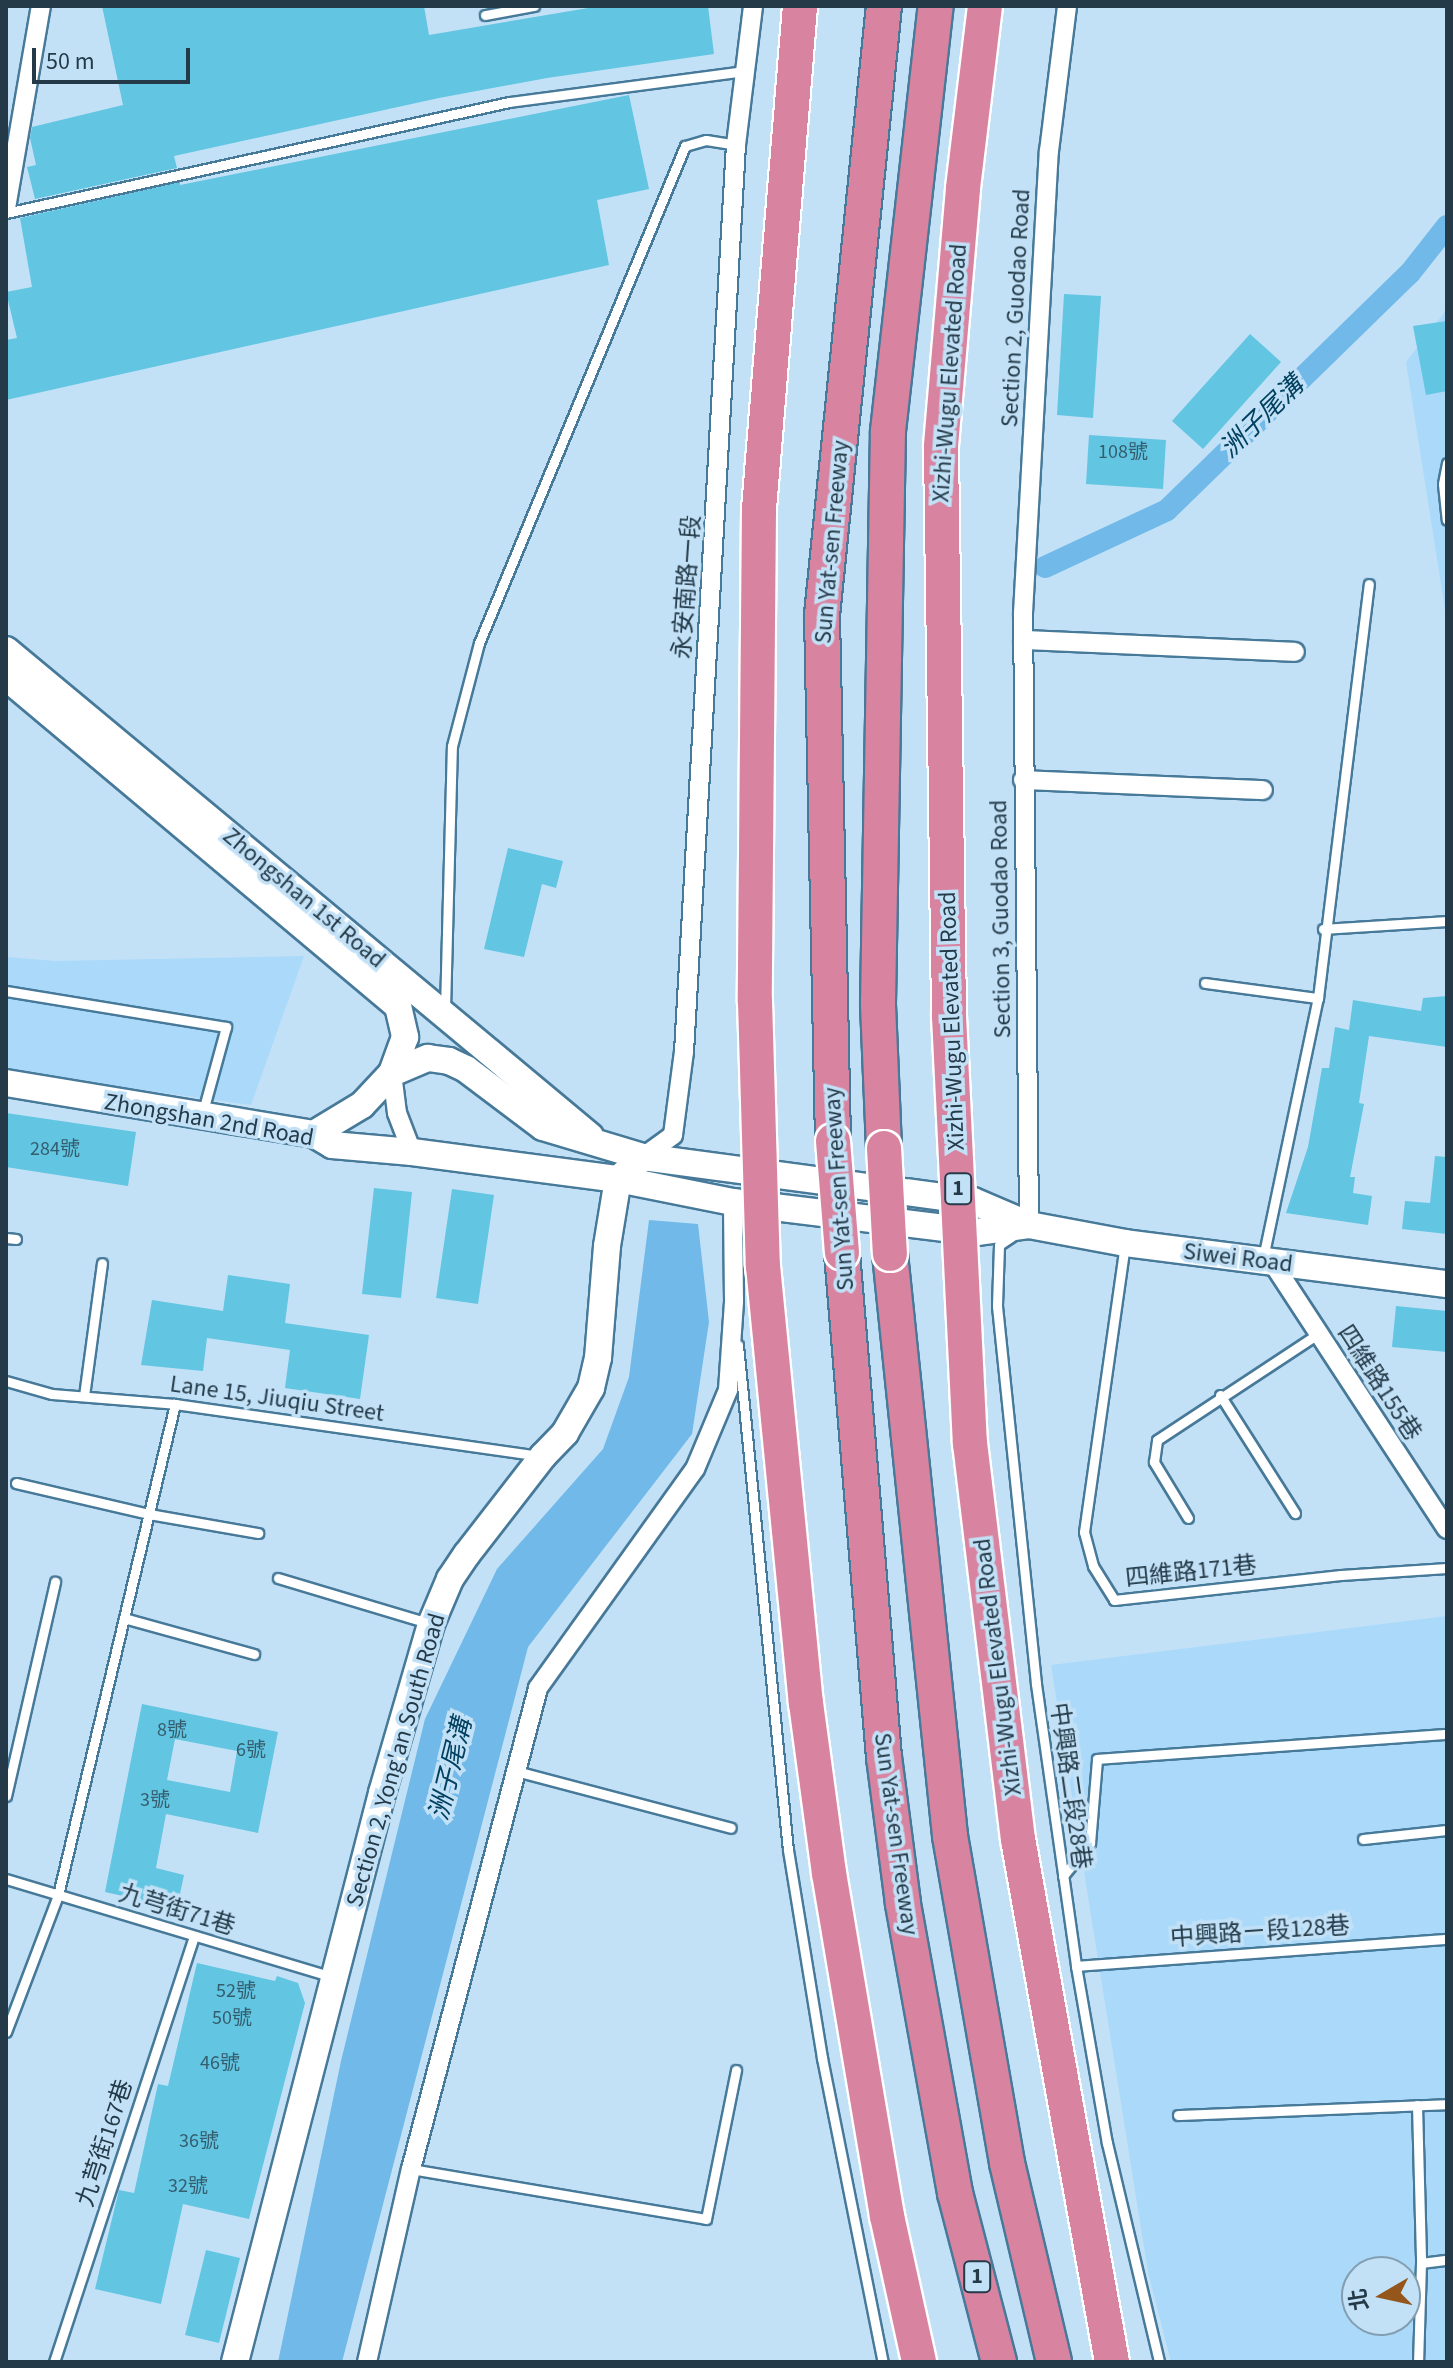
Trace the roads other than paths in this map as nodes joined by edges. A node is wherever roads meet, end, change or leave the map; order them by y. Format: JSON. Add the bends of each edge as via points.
{"nodes":[{"id":1,"x":41,"y":6,"type":"edge"},
{"id":2,"x":534,"y":6,"type":"edge"},
{"id":3,"x":753,"y":6,"type":"edge"},
{"id":4,"x":800,"y":6,"type":"edge"},
{"id":5,"x":884,"y":6,"type":"edge"},
{"id":6,"x":936,"y":6,"type":"edge"},
{"id":7,"x":985,"y":6,"type":"edge"},
{"id":8,"x":1067,"y":6,"type":"edge"},
{"id":9,"x":485,"y":15,"type":"dead end"},
{"id":10,"x":746,"y":71,"type":"junction"},
{"id":11,"x":736,"y":145,"type":"junction"},
{"id":12,"x":6,"y":210,"type":"edge"},
{"id":13,"x":1447,"y":463,"type":"edge"},
{"id":14,"x":1447,"y":520,"type":"edge"},
{"id":15,"x":1369,"y":584,"type":"dead end"},
{"id":16,"x":1023,"y":613,"type":"joint"},
{"id":17,"x":1023,"y":640,"type":"junction"},
{"id":18,"x":6,"y":650,"type":"edge"},
{"id":19,"x":1295,"y":652,"type":"dead end"},
{"id":20,"x":6,"y":677,"type":"edge"},
{"id":21,"x":1023,"y":780,"type":"junction"},
{"id":22,"x":1263,"y":790,"type":"dead end"},
{"id":23,"x":1447,"y":921,"type":"edge"},
{"id":24,"x":1323,"y":929,"type":"junction"},
{"id":25,"x":1205,"y":983,"type":"dead end"},
{"id":26,"x":6,"y":991,"type":"edge"},
{"id":27,"x":1318,"y":998,"type":"junction"},
{"id":28,"x":445,"y":1014,"type":"junction"},
{"id":29,"x":392,"y":1073,"type":"junction"},
{"id":30,"x":6,"y":1083,"type":"edge"},
{"id":31,"x":202,"y":1118,"type":"junction"},
{"id":32,"x":314,"y":1134,"type":"junction"},
{"id":33,"x":602,"y":1146,"type":"junction"},
{"id":34,"x":412,"y":1152,"type":"junction"},
{"id":35,"x":643,"y":1157,"type":"junction"},
{"id":36,"x":618,"y":1179,"type":"junction"},
{"id":37,"x":733,"y":1202,"type":"junction"},
{"id":38,"x":1029,"y":1225,"type":"junction"},
{"id":39,"x":1125,"y":1243,"type":"junction"},
{"id":40,"x":1267,"y":1262,"type":"junction"},
{"id":41,"x":102,"y":1263,"type":"dead end"},
{"id":42,"x":1447,"y":1284,"type":"edge"},
{"id":43,"x":734,"y":1301,"type":"junction"},
{"id":44,"x":1318,"y":1334,"type":"junction"},
{"id":45,"x":6,"y":1381,"type":"edge"},
{"id":46,"x":1220,"y":1395,"type":"junction"},
{"id":47,"x":84,"y":1396,"type":"junction"},
{"id":48,"x":175,"y":1404,"type":"junction"},
{"id":49,"x":543,"y":1456,"type":"junction"},
{"id":50,"x":16,"y":1483,"type":"dead end"},
{"id":51,"x":1295,"y":1513,"type":"dead end"},
{"id":52,"x":149,"y":1514,"type":"junction"},
{"id":53,"x":1188,"y":1518,"type":"dead end"},
{"id":54,"x":1447,"y":1529,"type":"edge"},
{"id":55,"x":258,"y":1533,"type":"dead end"},
{"id":56,"x":1447,"y":1568,"type":"edge"},
{"id":57,"x":278,"y":1578,"type":"dead end"},
{"id":58,"x":55,"y":1582,"type":"dead end"},
{"id":59,"x":124,"y":1618,"type":"junction"},
{"id":60,"x":431,"y":1624,"type":"junction"},
{"id":61,"x":254,"y":1654,"type":"dead end"},
{"id":62,"x":1447,"y":1734,"type":"edge"},
{"id":63,"x":516,"y":1771,"type":"junction"},
{"id":64,"x":6,"y":1796,"type":"edge"},
{"id":65,"x":731,"y":1828,"type":"dead end"},
{"id":66,"x":1447,"y":1830,"type":"edge"},
{"id":67,"x":1363,"y":1839,"type":"dead end"},
{"id":68,"x":1063,"y":1876,"type":"junction"},
{"id":69,"x":6,"y":1879,"type":"edge"},
{"id":70,"x":58,"y":1895,"type":"junction"},
{"id":71,"x":194,"y":1936,"type":"junction"},
{"id":72,"x":1447,"y":1939,"type":"edge"},
{"id":73,"x":1076,"y":1966,"type":"junction"},
{"id":74,"x":337,"y":1978,"type":"junction"},
{"id":75,"x":6,"y":2032,"type":"edge"},
{"id":76,"x":736,"y":2070,"type":"dead end"},
{"id":77,"x":1447,"y":2104,"type":"edge"},
{"id":78,"x":1417,"y":2105,"type":"junction"},
{"id":79,"x":1178,"y":2115,"type":"dead end"},
{"id":80,"x":411,"y":2169,"type":"junction"},
{"id":81,"x":1421,"y":2256,"type":"edge"},
{"id":82,"x":1447,"y":2260,"type":"edge"},
{"id":83,"x":1421,"y":2263,"type":"edge"},
{"id":84,"x":1419,"y":2336,"type":"edge"},
{"id":85,"x":54,"y":2362,"type":"edge"},
{"id":86,"x":235,"y":2362,"type":"edge"},
{"id":87,"x":367,"y":2362,"type":"edge"},
{"id":88,"x":883,"y":2362,"type":"edge"},
{"id":89,"x":919,"y":2362,"type":"edge"},
{"id":90,"x":999,"y":2362,"type":"edge"},
{"id":91,"x":1054,"y":2362,"type":"edge"},
{"id":92,"x":1112,"y":2362,"type":"edge"},
{"id":93,"x":1159,"y":2362,"type":"edge"},
{"id":94,"x":1418,"y":2362,"type":"edge"}],
"edges":[{"from":1,"to":12,"type":"street"},
{"from":2,"to":9,"type":"lane"},
{"from":3,"to":10,"type":"street","name":"永安南路一段"},
{"from":4,"to":89,"type":"highway","bridge":true,"via":[[759,509],[755,1001],[763,1266],[806,1703],[827,1857],[887,2216]]},
{"from":5,"to":90,"type":"highway","name":"Sun Yat-sen Freeway","number":"1","bridge":true,"via":[[822,615],[833,1141],[884,1757],[903,1904],[955,2193]]},
{"from":6,"to":91,"type":"highway","name":"Sun Yat-sen Freeway","bridge":true,"via":[[888,431],[878,1003],[884,1148],[890,1254],[950,1836],[1007,2163]]},
{"from":7,"to":92,"type":"highway","name":"Xizhi-Wugu Elevated Road","number":"1","bridge":true,"via":[[941,447],[949,1016],[970,1443],[1018,1839]]},
{"from":8,"to":16,"type":"street","name":"Section 2, Guodao Road","via":[[1049,151]]},
{"from":10,"to":11,"type":"street","name":"永安南路一段"},
{"from":10,"to":12,"type":"lane","via":[[509,102]]},
{"from":11,"to":28,"type":"lane","via":[[706,140],[685,146],[479,643],[452,746]]},
{"from":11,"to":35,"type":"street","name":"永安南路一段","via":[[684,1052],[673,1135]]},
{"from":13,"to":14,"type":"lane"},
{"from":15,"to":24,"type":"lane"},
{"from":16,"to":17,"type":"street","name":"Section 3, Guodao Road"},
{"from":17,"to":19,"type":"street"},
{"from":17,"to":21,"type":"street","name":"Section 3, Guodao Road"},
{"from":18,"to":28,"type":"main road","name":"Zhongshan 1st Road"},
{"from":20,"to":29,"type":"main road","name":"Zhongshan 1st Road","via":[[398,1006],[405,1037]]},
{"from":21,"to":22,"type":"street"},
{"from":21,"to":38,"type":"street","name":"Section 3, Guodao Road"},
{"from":23,"to":24,"type":"lane"},
{"from":24,"to":27,"type":"lane"},
{"from":25,"to":27,"type":"lane"},
{"from":26,"to":31,"type":"lane","via":[[226,1027]]},
{"from":27,"to":40,"type":"lane"},
{"from":28,"to":33,"type":"main road","name":"Zhongshan 1st Road"},
{"from":29,"to":32,"type":"main road","name":"Zhongshan 1st Road","via":[[362,1105]]},
{"from":29,"to":33,"type":"main road","name":"Zhongshan 1st Road","via":[[428,1058],[449,1061],[543,1127]]},
{"from":29,"to":34,"type":"street","via":[[397,1113]]},
{"from":30,"to":31,"type":"main road","name":"Zhongshan 2nd Road"},
{"from":31,"to":32,"type":"main road","name":"Zhongshan 2nd Road"},
{"from":32,"to":34,"type":"main road","name":"Zhongshan 2nd Road","via":[[332,1145]]},
{"from":33,"to":35,"type":"main road","name":"Zhongshan 1st Road"},
{"from":34,"to":36,"type":"main road","name":"Zhongshan 2nd Road"},
{"from":35,"to":36,"type":"main road"},
{"from":35,"to":38,"type":"main road","name":"Siwei Road","via":[[973,1201]]},
{"from":36,"to":37,"type":"main road","name":"Siwei Road"},
{"from":36,"to":49,"type":"main road","name":"Section 2, Yong'an South Road","via":[[591,1388],[565,1433]]},
{"from":37,"to":38,"type":"main road","name":"Siwei Road","via":[[977,1232]]},
{"from":37,"to":43,"type":"street"},
{"from":38,"to":39,"type":"main road","name":"Siwei Road"},
{"from":38,"to":68,"type":"lane","name":"中興路二段28巷","via":[[999,1245],[997,1306],[1036,1684]]},
{"from":39,"to":40,"type":"main road","name":"Siwei Road"},
{"from":39,"to":56,"type":"lane","name":"四維路171巷","via":[[1084,1532],[1093,1566],[1114,1600]]},
{"from":40,"to":42,"type":"main road","name":"Siwei Road"},
{"from":40,"to":44,"type":"street","name":"四維路155巷"},
{"from":41,"to":47,"type":"lane"},
{"from":43,"to":63,"type":"street","via":[[728,1390],[695,1469],[538,1688]]},
{"from":43,"to":88,"type":"lane","via":[[788,1850],[822,2058]]},
{"from":44,"to":46,"type":"lane"},
{"from":44,"to":54,"type":"street","name":"四維路155巷"},
{"from":45,"to":47,"type":"lane","name":"Lane 15, Jiuqiu Street","via":[[52,1394]]},
{"from":46,"to":51,"type":"lane"},
{"from":46,"to":53,"type":"lane","via":[[1157,1440],[1154,1462]]},
{"from":47,"to":48,"type":"lane","name":"Lane 15, Jiuqiu Street"},
{"from":48,"to":49,"type":"lane","name":"Lane 15, Jiuqiu Street"},
{"from":48,"to":52,"type":"lane"},
{"from":49,"to":60,"type":"main road","name":"Section 2, Yong'an South Road","via":[[450,1579]]},
{"from":50,"to":52,"type":"lane"},
{"from":52,"to":55,"type":"lane"},
{"from":52,"to":59,"type":"lane"},
{"from":57,"to":60,"type":"lane"},
{"from":58,"to":64,"type":"lane"},
{"from":59,"to":61,"type":"lane"},
{"from":59,"to":70,"type":"lane"},
{"from":60,"to":74,"type":"main road","name":"Section 2, Yong'an South Road"},
{"from":62,"to":68,"type":"lane","via":[[1097,1759],[1090,1843]]},
{"from":63,"to":65,"type":"lane"},
{"from":63,"to":80,"type":"street"},
{"from":66,"to":67,"type":"lane"},
{"from":68,"to":73,"type":"lane","name":"中興路二段28巷"},
{"from":69,"to":70,"type":"lane","name":"九芎街71巷"},
{"from":70,"to":71,"type":"lane","name":"九芎街71巷"},
{"from":70,"to":75,"type":"lane"},
{"from":71,"to":74,"type":"lane","name":"九芎街71巷"},
{"from":71,"to":85,"type":"lane","name":"九芎街167巷"},
{"from":72,"to":73,"type":"lane","name":"中興路ㄧ段128巷"},
{"from":73,"to":93,"type":"lane","name":"中興路二段28巷","via":[[1107,2143]]},
{"from":74,"to":86,"type":"main road","name":"Section 2, Yong'an South Road"},
{"from":76,"to":80,"type":"lane","via":[[706,2219]]},
{"from":77,"to":78,"type":"lane"},
{"from":78,"to":79,"type":"lane"},
{"from":78,"to":81,"type":"lane"},
{"from":80,"to":87,"type":"street"},
{"from":82,"to":83,"type":"lane"},
{"from":84,"to":94,"type":"lane"}]}
